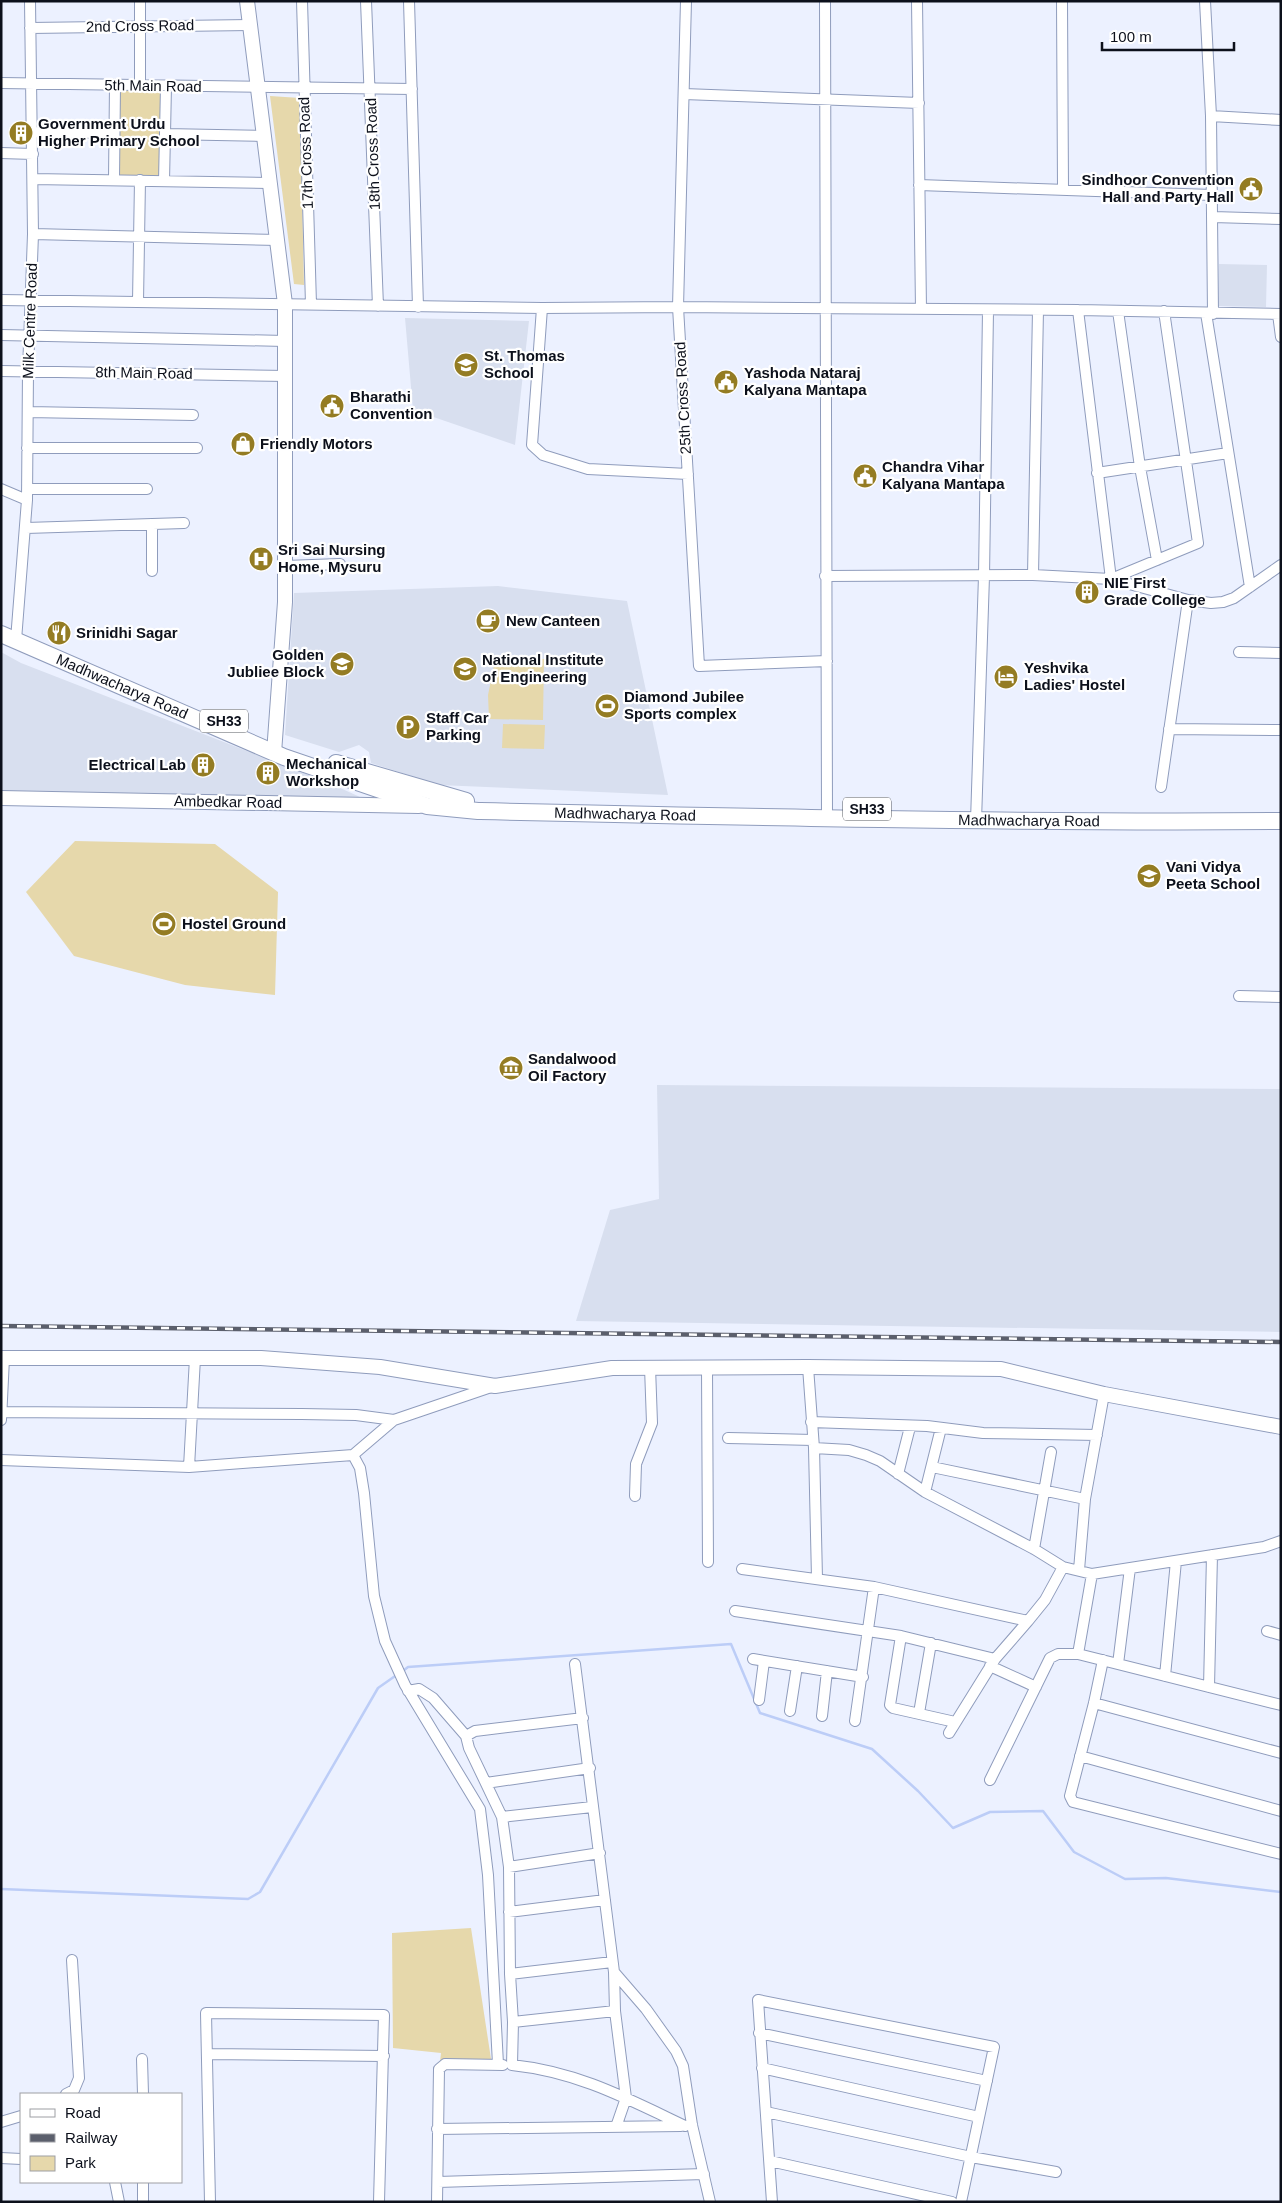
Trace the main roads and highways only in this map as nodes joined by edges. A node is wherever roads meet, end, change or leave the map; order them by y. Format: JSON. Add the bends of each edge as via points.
{"nodes":[{"id":1,"x":1,"y":624,"type":"edge"},
{"id":2,"x":12,"y":635,"type":"edge"},
{"id":3,"x":275,"y":748,"type":"junction"},
{"id":4,"x":1281,"y":811,"type":"edge"},
{"id":5,"x":828,"y":814,"type":"junction"},
{"id":6,"x":977,"y":816,"type":"junction"},
{"id":7,"x":1281,"y":821,"type":"edge"}],
"edges":[{"from":1,"to":2,"type":"main road","number":"SH33"},
{"from":2,"to":3,"type":"main road","number":"SH33"},
{"from":3,"to":5,"type":"main road","name":"Madhwacharya Road","number":"SH33","via":[[471,802]]},
{"from":3,"to":5,"type":"main road","name":"Madhwacharya Road","via":[[427,806],[478,811]]},
{"from":4,"to":6,"type":"main road","name":"Madhwacharya Road","number":"SH33"},
{"from":5,"to":6,"type":"main road","name":"Madhwacharya Road","number":"SH33"},
{"from":6,"to":7,"type":"main road","name":"Madhwacharya Road"}]}
